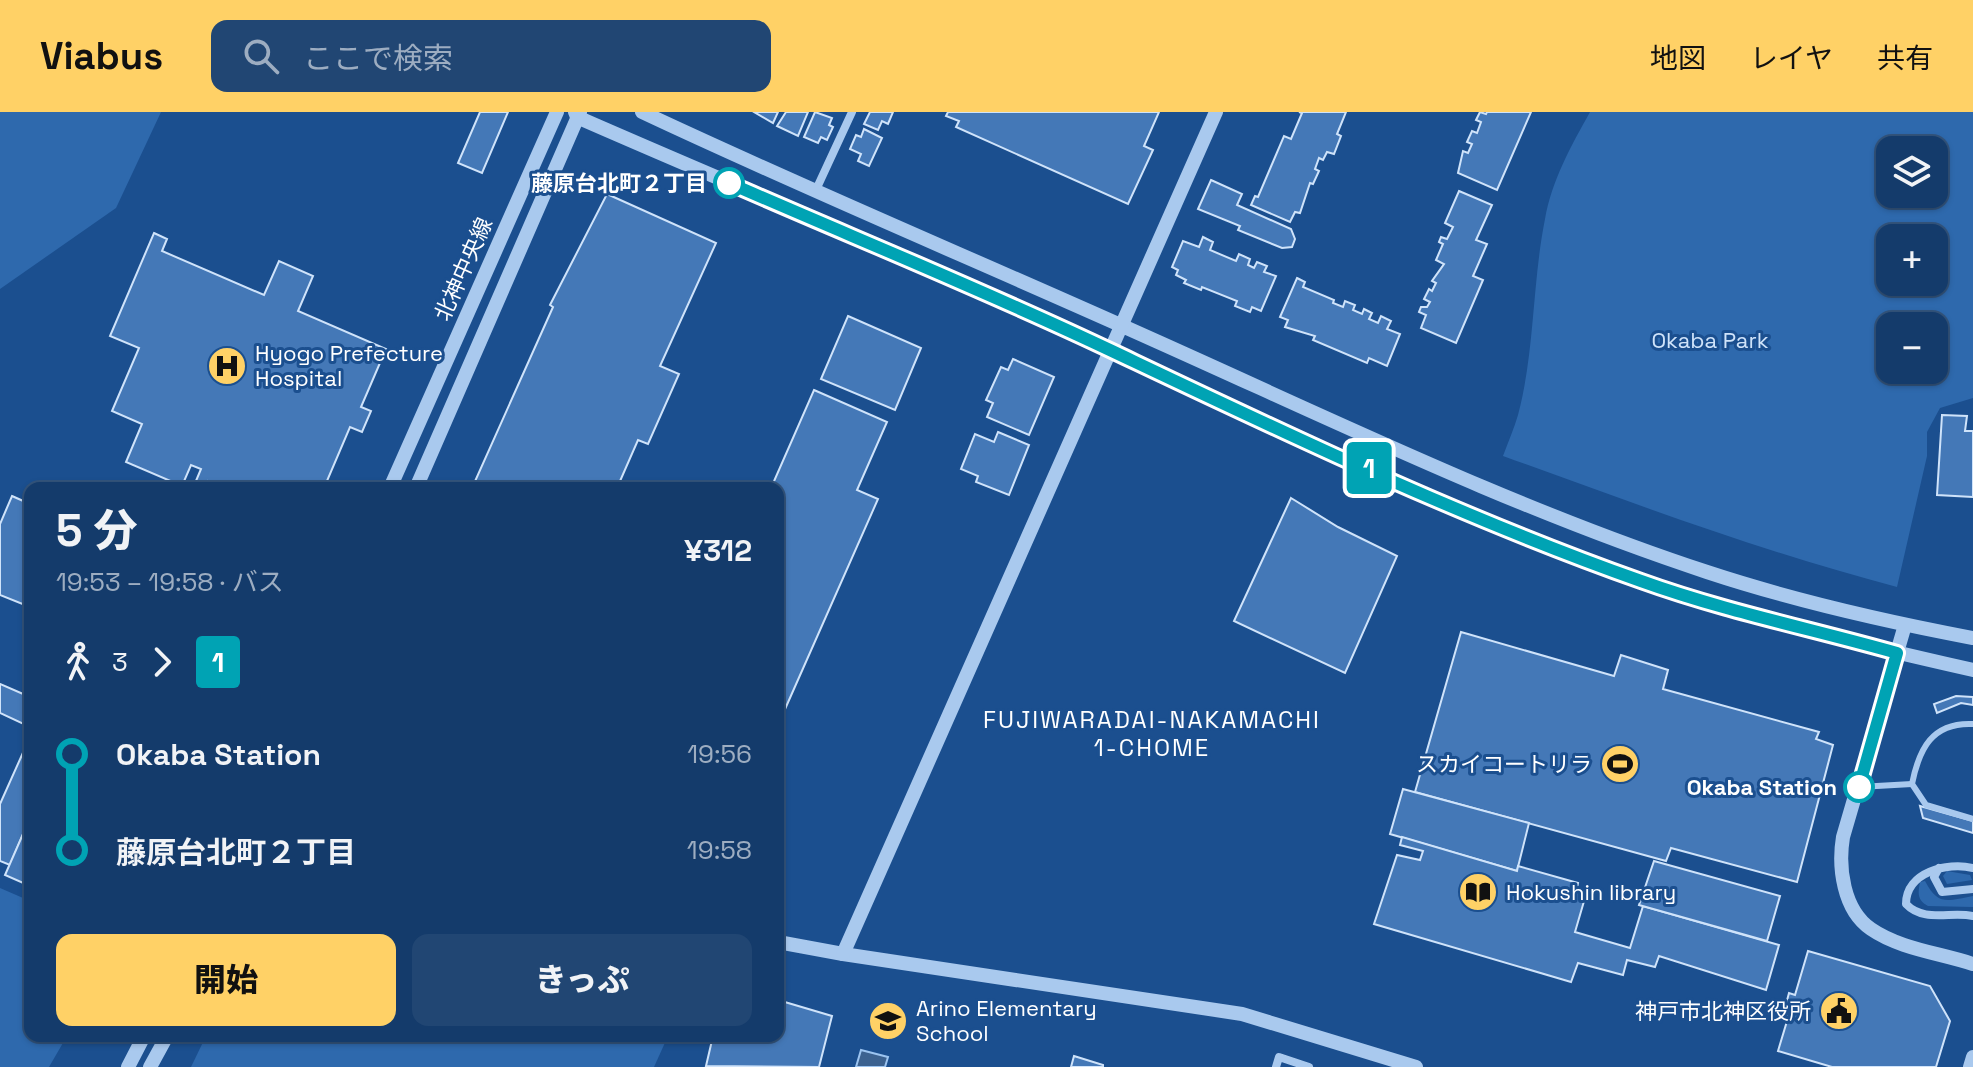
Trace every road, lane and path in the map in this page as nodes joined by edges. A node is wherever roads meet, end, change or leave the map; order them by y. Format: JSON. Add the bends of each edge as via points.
{"nodes":[{"id":1,"x":557,"y":112,"type":"edge"},
{"id":2,"x":642,"y":112,"type":"edge"},
{"id":3,"x":852,"y":112,"type":"edge"},
{"id":4,"x":1216,"y":112,"type":"edge"},
{"id":5,"x":577,"y":114,"type":"edge"},
{"id":6,"x":815,"y":192,"type":"junction"},
{"id":7,"x":1121,"y":325,"type":"junction"},
{"id":8,"x":1110,"y":350,"type":"junction"},
{"id":9,"x":393,"y":482,"type":"edge"},
{"id":10,"x":419,"y":482,"type":"edge"},
{"id":11,"x":1905,"y":625,"type":"junction"},
{"id":12,"x":1972,"y":635,"type":"edge"},
{"id":13,"x":1897,"y":653,"type":"junction"},
{"id":14,"x":1973,"y":670,"type":"edge"},
{"id":15,"x":1973,"y":724,"type":"edge"},
{"id":16,"x":1912,"y":784,"type":"junction"},
{"id":17,"x":1859,"y":787,"type":"junction"},
{"id":18,"x":1973,"y":819,"type":"edge"},
{"id":19,"x":1939,"y":868,"type":"junction"},
{"id":20,"x":1973,"y":868,"type":"edge"},
{"id":21,"x":1973,"y":889,"type":"edge"},
{"id":22,"x":1973,"y":916,"type":"edge"},
{"id":23,"x":784,"y":943,"type":"edge"},
{"id":24,"x":843,"y":954,"type":"junction"},
{"id":25,"x":1973,"y":964,"type":"edge"},
{"id":26,"x":141,"y":1042,"type":"edge"},
{"id":27,"x":164,"y":1042,"type":"edge"},
{"id":28,"x":1973,"y":1057,"type":"edge"},
{"id":29,"x":1277,"y":1062,"type":"edge"},
{"id":30,"x":128,"y":1067,"type":"edge"},
{"id":31,"x":150,"y":1067,"type":"edge"},
{"id":32,"x":1309,"y":1067,"type":"edge"},
{"id":33,"x":1416,"y":1067,"type":"edge"},
{"id":34,"x":1970,"y":1067,"type":"edge"}],
"edges":[{"from":1,"to":9,"type":"street","name":"北神中央線"},
{"from":2,"to":6,"type":"street"},
{"from":3,"to":6,"type":"street"},
{"from":4,"to":7,"type":"street"},
{"from":5,"to":8,"type":"street"},
{"from":5,"to":10,"type":"street"},
{"from":6,"to":7,"type":"street"},
{"from":7,"to":8,"type":"street"},
{"from":7,"to":11,"type":"street","via":[[1499,494],[1627,544],[1769,592]]},
{"from":8,"to":13,"type":"street","via":[[1552,548],[1710,603]]},
{"from":8,"to":24,"type":"street"},
{"from":11,"to":12,"type":"street"},
{"from":11,"to":13,"type":"street"},
{"from":13,"to":14,"type":"street"},
{"from":13,"to":17,"type":"street"},
{"from":15,"to":16,"type":"lane","via":[[1957,723],[1928,741],[1917,758]]},
{"from":16,"to":17,"type":"lane"},
{"from":16,"to":18,"type":"lane","via":[[1926,805]]},
{"from":17,"to":25,"type":"street","via":[[1840,853],[1843,884],[1854,909],[1868,928],[1893,940]]},
{"from":19,"to":20,"type":"street"},
{"from":19,"to":21,"type":"street","via":[[1935,882],[1942,892]]},
{"from":19,"to":22,"type":"street","via":[[1908,887],[1906,904],[1939,916]]},
{"from":23,"to":24,"type":"street"},
{"from":24,"to":33,"type":"street","via":[[1242,1014]]},
{"from":26,"to":30,"type":"street"},
{"from":27,"to":31,"type":"street"},
{"from":28,"to":34,"type":"street"},
{"from":29,"to":32,"type":"street"}]}
